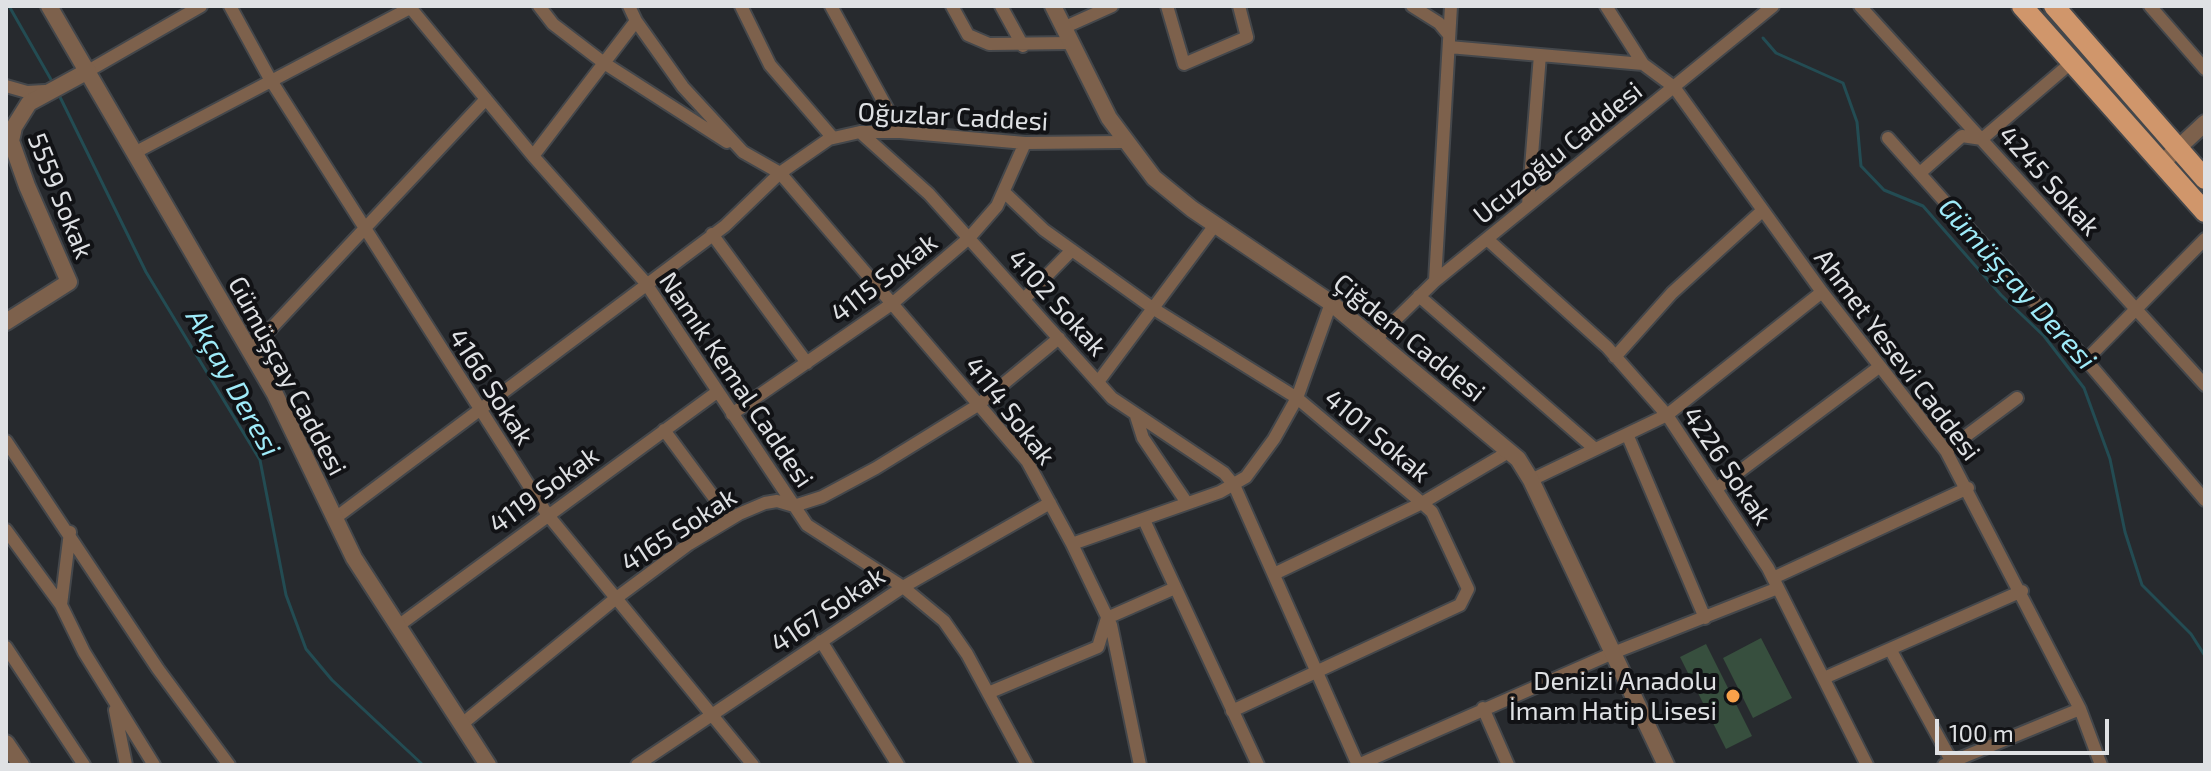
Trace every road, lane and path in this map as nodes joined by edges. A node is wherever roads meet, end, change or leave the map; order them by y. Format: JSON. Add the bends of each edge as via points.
{"nodes":[{"id":1,"x":49,"y":6,"type":"edge"},
{"id":2,"x":201,"y":6,"type":"edge"},
{"id":3,"x":230,"y":6,"type":"edge"},
{"id":4,"x":539,"y":6,"type":"edge"},
{"id":5,"x":629,"y":6,"type":"edge"},
{"id":6,"x":741,"y":6,"type":"edge"},
{"id":7,"x":831,"y":6,"type":"edge"},
{"id":8,"x":952,"y":6,"type":"edge"},
{"id":9,"x":1001,"y":6,"type":"edge"},
{"id":10,"x":1053,"y":6,"type":"edge"},
{"id":11,"x":1112,"y":6,"type":"edge"},
{"id":12,"x":1167,"y":6,"type":"edge"},
{"id":13,"x":1239,"y":6,"type":"edge"},
{"id":14,"x":1412,"y":6,"type":"edge"},
{"id":15,"x":1451,"y":6,"type":"edge"},
{"id":16,"x":1606,"y":6,"type":"edge"},
{"id":17,"x":1860,"y":6,"type":"edge"},
{"id":18,"x":2022,"y":6,"type":"edge"},
{"id":19,"x":2054,"y":6,"type":"edge"},
{"id":20,"x":2150,"y":6,"type":"edge"},
{"id":21,"x":409,"y":7,"type":"edge"},
{"id":22,"x":1770,"y":7,"type":"edge"},
{"id":23,"x":636,"y":21,"type":"junction"},
{"id":24,"x":1067,"y":36,"type":"junction"},
{"id":25,"x":1449,"y":41,"type":"junction"},
{"id":26,"x":1023,"y":46,"type":"junction"},
{"id":27,"x":1540,"y":55,"type":"junction"},
{"id":28,"x":2072,"y":62,"type":"junction"},
{"id":29,"x":604,"y":63,"type":"junction"},
{"id":30,"x":1643,"y":64,"type":"junction"},
{"id":31,"x":2205,"y":69,"type":"edge"},
{"id":32,"x":88,"y":71,"type":"junction"},
{"id":33,"x":270,"y":79,"type":"junction"},
{"id":34,"x":6,"y":86,"type":"edge"},
{"id":35,"x":1674,"y":87,"type":"junction"},
{"id":36,"x":49,"y":91,"type":"junction"},
{"id":37,"x":486,"y":99,"type":"junction"},
{"id":38,"x":2205,"y":123,"type":"edge"},
{"id":39,"x":860,"y":132,"type":"junction"},
{"id":40,"x":900,"y":132,"type":"junction"},
{"id":41,"x":9,"y":135,"type":"edge"},
{"id":42,"x":833,"y":138,"type":"junction"},
{"id":43,"x":1888,"y":138,"type":"dead end"},
{"id":44,"x":1982,"y":139,"type":"junction"},
{"id":45,"x":1123,"y":142,"type":"junction"},
{"id":46,"x":1025,"y":143,"type":"junction"},
{"id":47,"x":136,"y":152,"type":"junction"},
{"id":48,"x":743,"y":152,"type":"junction"},
{"id":49,"x":533,"y":156,"type":"junction"},
{"id":50,"x":2170,"y":156,"type":"junction"},
{"id":51,"x":780,"y":173,"type":"junction"},
{"id":52,"x":1920,"y":173,"type":"junction"},
{"id":53,"x":2205,"y":179,"type":"edge"},
{"id":54,"x":1004,"y":192,"type":"junction"},
{"id":55,"x":1528,"y":205,"type":"junction"},
{"id":56,"x":1762,"y":211,"type":"junction"},
{"id":57,"x":2205,"y":212,"type":"edge"},
{"id":58,"x":1215,"y":225,"type":"junction"},
{"id":59,"x":365,"y":227,"type":"junction"},
{"id":60,"x":712,"y":234,"type":"junction"},
{"id":61,"x":969,"y":238,"type":"junction"},
{"id":62,"x":1487,"y":239,"type":"junction"},
{"id":63,"x":2205,"y":239,"type":"edge"},
{"id":64,"x":1072,"y":250,"type":"junction"},
{"id":65,"x":1435,"y":281,"type":"junction"},
{"id":66,"x":645,"y":282,"type":"junction"},
{"id":67,"x":1822,"y":292,"type":"junction"},
{"id":68,"x":1419,"y":296,"type":"junction"},
{"id":69,"x":1025,"y":298,"type":"junction"},
{"id":70,"x":893,"y":303,"type":"junction"},
{"id":71,"x":1331,"y":303,"type":"junction"},
{"id":72,"x":2137,"y":308,"type":"junction"},
{"id":73,"x":1154,"y":309,"type":"junction"},
{"id":74,"x":6,"y":322,"type":"edge"},
{"id":75,"x":1059,"y":338,"type":"junction"},
{"id":76,"x":1376,"y":339,"type":"junction"},
{"id":77,"x":250,"y":351,"type":"junction"},
{"id":78,"x":1615,"y":357,"type":"junction"},
{"id":79,"x":2086,"y":360,"type":"junction"},
{"id":80,"x":807,"y":363,"type":"junction"},
{"id":81,"x":1879,"y":367,"type":"junction"},
{"id":82,"x":1098,"y":382,"type":"junction"},
{"id":83,"x":2205,"y":385,"type":"edge"},
{"id":84,"x":717,"y":392,"type":"junction"},
{"id":85,"x":1297,"y":398,"type":"junction"},
{"id":86,"x":2017,"y":398,"type":"dead end"},
{"id":87,"x":978,"y":405,"type":"junction"},
{"id":88,"x":480,"y":411,"type":"junction"},
{"id":89,"x":732,"y":414,"type":"junction"},
{"id":90,"x":1667,"y":415,"type":"junction"},
{"id":91,"x":1136,"y":416,"type":"junction"},
{"id":92,"x":664,"y":430,"type":"junction"},
{"id":93,"x":1627,"y":434,"type":"junction"},
{"id":94,"x":6,"y":441,"type":"edge"},
{"id":95,"x":1595,"y":449,"type":"junction"},
{"id":96,"x":1510,"y":451,"type":"junction"},
{"id":97,"x":1946,"y":451,"type":"junction"},
{"id":98,"x":1531,"y":480,"type":"junction"},
{"id":99,"x":1234,"y":485,"type":"junction"},
{"id":100,"x":1968,"y":488,"type":"junction"},
{"id":101,"x":1716,"y":489,"type":"junction"},
{"id":102,"x":2205,"y":500,"type":"edge"},
{"id":103,"x":1050,"y":503,"type":"junction"},
{"id":104,"x":1187,"y":503,"type":"junction"},
{"id":105,"x":1422,"y":503,"type":"junction"},
{"id":106,"x":794,"y":506,"type":"junction"},
{"id":107,"x":547,"y":514,"type":"junction"},
{"id":108,"x":334,"y":519,"type":"junction"},
{"id":109,"x":730,"y":519,"type":"junction"},
{"id":110,"x":1144,"y":520,"type":"junction"},
{"id":111,"x":6,"y":530,"type":"edge"},
{"id":112,"x":70,"y":532,"type":"junction"},
{"id":113,"x":1072,"y":544,"type":"junction"},
{"id":114,"x":1274,"y":574,"type":"junction"},
{"id":115,"x":1775,"y":583,"type":"junction"},
{"id":116,"x":903,"y":587,"type":"junction"},
{"id":117,"x":1175,"y":588,"type":"junction"},
{"id":118,"x":2022,"y":591,"type":"junction"},
{"id":119,"x":615,"y":599,"type":"junction"},
{"id":120,"x":61,"y":605,"type":"junction"},
{"id":121,"x":1107,"y":618,"type":"junction"},
{"id":122,"x":1705,"y":618,"type":"junction"},
{"id":123,"x":398,"y":626,"type":"junction"},
{"id":124,"x":821,"y":641,"type":"junction"},
{"id":125,"x":6,"y":647,"type":"edge"},
{"id":126,"x":1890,"y":649,"type":"junction"},
{"id":127,"x":1613,"y":653,"type":"junction"},
{"id":128,"x":1316,"y":670,"type":"junction"},
{"id":129,"x":1824,"y":678,"type":"junction"},
{"id":130,"x":988,"y":693,"type":"junction"},
{"id":131,"x":113,"y":699,"type":"junction"},
{"id":132,"x":1483,"y":708,"type":"junction"},
{"id":133,"x":2080,"y":709,"type":"junction"},
{"id":134,"x":1232,"y":711,"type":"junction"},
{"id":135,"x":712,"y":713,"type":"junction"},
{"id":136,"x":462,"y":724,"type":"junction"},
{"id":137,"x":6,"y":743,"type":"edge"},
{"id":138,"x":1977,"y":752,"type":"junction"},
{"id":139,"x":1948,"y":764,"type":"edge"},
{"id":140,"x":21,"y":765,"type":"edge"},
{"id":141,"x":84,"y":765,"type":"edge"},
{"id":142,"x":126,"y":765,"type":"edge"},
{"id":143,"x":154,"y":765,"type":"edge"},
{"id":144,"x":229,"y":765,"type":"edge"},
{"id":145,"x":488,"y":765,"type":"edge"},
{"id":146,"x":637,"y":765,"type":"edge"},
{"id":147,"x":753,"y":765,"type":"edge"},
{"id":148,"x":898,"y":765,"type":"edge"},
{"id":149,"x":1027,"y":765,"type":"edge"},
{"id":150,"x":1140,"y":765,"type":"edge"},
{"id":151,"x":1258,"y":765,"type":"edge"},
{"id":152,"x":1358,"y":765,"type":"edge"},
{"id":153,"x":1508,"y":765,"type":"edge"},
{"id":154,"x":1666,"y":765,"type":"edge"},
{"id":155,"x":1867,"y":765,"type":"edge"},
{"id":156,"x":1984,"y":765,"type":"edge"},
{"id":157,"x":2101,"y":765,"type":"edge"}],
"edges":[{"from":1,"to":32,"type":"street","name":"Gümüşçay Caddesi"},
{"from":2,"to":32,"type":"street"},
{"from":3,"to":33,"type":"street","name":"4166 Sokak"},
{"from":4,"to":29,"type":"street","via":[[553,24]]},
{"from":5,"to":23,"type":"street"},
{"from":6,"to":42,"type":"street","via":[[770,65]]},
{"from":7,"to":40,"type":"street"},
{"from":8,"to":26,"type":"street","via":[[975,39]]},
{"from":9,"to":26,"type":"street"},
{"from":10,"to":24,"type":"street","name":"Çiğdem Caddesi"},
{"from":11,"to":24,"type":"street"},
{"from":12,"to":13,"type":"street","via":[[1184,64],[1247,37]]},
{"from":14,"to":25,"type":"street","via":[[1439,23]]},
{"from":15,"to":25,"type":"street"},
{"from":16,"to":30,"type":"street","name":"Ahmet Yesevi Caddesi"},
{"from":17,"to":44,"type":"street","name":"4245 Sokak"},
{"from":18,"to":28,"type":"main road"},
{"from":19,"to":50,"type":"main road"},
{"from":20,"to":31,"type":"street"},
{"from":21,"to":33,"type":"street"},
{"from":21,"to":37,"type":"street","name":"Namık Kemal Caddesi"},
{"from":22,"to":35,"type":"street","name":"Ucuzoğlu Caddesi"},
{"from":23,"to":29,"type":"street"},
{"from":23,"to":48,"type":"street","via":[[683,87]]},
{"from":24,"to":26,"type":"street"},
{"from":24,"to":45,"type":"street","name":"Çiğdem Caddesi"},
{"from":25,"to":27,"type":"street"},
{"from":25,"to":65,"type":"street"},
{"from":27,"to":30,"type":"street"},
{"from":27,"to":55,"type":"street"},
{"from":28,"to":44,"type":"street"},
{"from":28,"to":50,"type":"main road"},
{"from":29,"to":48,"type":"street"},
{"from":29,"to":49,"type":"street"},
{"from":30,"to":35,"type":"street","name":"Ahmet Yesevi Caddesi"},
{"from":32,"to":36,"type":"street"},
{"from":32,"to":47,"type":"street","name":"Gümüşçay Caddesi"},
{"from":33,"to":47,"type":"street"},
{"from":33,"to":59,"type":"street","name":"4166 Sokak"},
{"from":34,"to":36,"type":"street"},
{"from":35,"to":55,"type":"street","name":"Ucuzoğlu Caddesi"},
{"from":35,"to":56,"type":"street","name":"Ahmet Yesevi Caddesi"},
{"from":36,"to":41,"type":"street","via":[[21,111]]},
{"from":37,"to":49,"type":"street","name":"Namık Kemal Caddesi"},
{"from":37,"to":59,"type":"street"},
{"from":38,"to":50,"type":"street"},
{"from":39,"to":40,"type":"street","name":"Oğuzlar Caddesi"},
{"from":39,"to":42,"type":"street","name":"Oğuzlar Caddesi"},
{"from":39,"to":61,"type":"street","name":"4102 Sokak"},
{"from":40,"to":46,"type":"street","name":"Oğuzlar Caddesi"},
{"from":41,"to":74,"type":"street","name":"5559 Sokak","via":[[69,282]]},
{"from":42,"to":51,"type":"street","name":"Oğuzlar Caddesi"},
{"from":43,"to":52,"type":"street"},
{"from":44,"to":52,"type":"street","via":[[1962,136]]},
{"from":44,"to":72,"type":"street","name":"4245 Sokak"},
{"from":45,"to":46,"type":"street","name":"Oğuzlar Caddesi"},
{"from":45,"to":58,"type":"street","name":"Çiğdem Caddesi","via":[[1172,194]]},
{"from":46,"to":54,"type":"street","name":"4115 Sokak"},
{"from":47,"to":77,"type":"street","name":"Gümüşçay Caddesi"},
{"from":48,"to":51,"type":"street","name":"4114 Sokak"},
{"from":49,"to":66,"type":"street","name":"Namık Kemal Caddesi"},
{"from":50,"to":53,"type":"main road"},
{"from":50,"to":57,"type":"main road"},
{"from":51,"to":60,"type":"street","name":"Oğuzlar Caddesi"},
{"from":51,"to":70,"type":"street","name":"4114 Sokak"},
{"from":52,"to":79,"type":"street"},
{"from":54,"to":61,"type":"street","name":"4115 Sokak"},
{"from":54,"to":64,"type":"street","name":"4101 Sokak"},
{"from":55,"to":62,"type":"street","name":"Ucuzoğlu Caddesi"},
{"from":56,"to":67,"type":"street","name":"Ahmet Yesevi Caddesi"},
{"from":56,"to":78,"type":"street","via":[[1672,293]]},
{"from":58,"to":71,"type":"street","name":"Çiğdem Caddesi"},
{"from":58,"to":73,"type":"street"},
{"from":59,"to":77,"type":"street"},
{"from":59,"to":88,"type":"street","name":"4166 Sokak"},
{"from":60,"to":66,"type":"street","name":"Oğuzlar Caddesi"},
{"from":60,"to":80,"type":"street"},
{"from":61,"to":69,"type":"street","name":"4102 Sokak"},
{"from":61,"to":70,"type":"street","name":"4115 Sokak"},
{"from":62,"to":65,"type":"street","name":"Ucuzoğlu Caddesi"},
{"from":62,"to":78,"type":"street","name":"4226 Sokak"},
{"from":63,"to":72,"type":"street"},
{"from":64,"to":69,"type":"street"},
{"from":64,"to":73,"type":"street","name":"4101 Sokak"},
{"from":65,"to":68,"type":"street","name":"Ucuzoğlu Caddesi"},
{"from":66,"to":84,"type":"street","name":"Namık Kemal Caddesi"},
{"from":66,"to":88,"type":"street","name":"Oğuzlar Caddesi"},
{"from":67,"to":81,"type":"street","name":"Ahmet Yesevi Caddesi"},
{"from":67,"to":90,"type":"street"},
{"from":68,"to":76,"type":"street","name":"Ucuzoğlu Caddesi"},
{"from":68,"to":95,"type":"street"},
{"from":69,"to":75,"type":"street","name":"4102 Sokak"},
{"from":70,"to":80,"type":"street","name":"4115 Sokak"},
{"from":70,"to":87,"type":"street","name":"4114 Sokak"},
{"from":71,"to":76,"type":"street","name":"Çiğdem Caddesi"},
{"from":71,"to":85,"type":"street"},
{"from":72,"to":79,"type":"street"},
{"from":72,"to":83,"type":"street","name":"4245 Sokak"},
{"from":73,"to":82,"type":"street"},
{"from":73,"to":85,"type":"street","name":"4101 Sokak"},
{"from":75,"to":82,"type":"street","name":"4102 Sokak"},
{"from":75,"to":87,"type":"street","name":"4165 Sokak"},
{"from":76,"to":96,"type":"street","name":"Çiğdem Caddesi"},
{"from":77,"to":108,"type":"street","name":"Gümüşçay Caddesi"},
{"from":78,"to":90,"type":"street","name":"4226 Sokak"},
{"from":79,"to":102,"type":"street"},
{"from":80,"to":89,"type":"street","name":"4115 Sokak"},
{"from":81,"to":97,"type":"street","name":"Ahmet Yesevi Caddesi"},
{"from":81,"to":101,"type":"street"},
{"from":82,"to":91,"type":"street","name":"4102 Sokak"},
{"from":84,"to":89,"type":"street","name":"Namık Kemal Caddesi"},
{"from":84,"to":92,"type":"street","name":"4119 Sokak"},
{"from":85,"to":99,"type":"street","via":[[1260,459]]},
{"from":85,"to":105,"type":"street","name":"4101 Sokak"},
{"from":86,"to":97,"type":"street"},
{"from":87,"to":103,"type":"street","name":"4114 Sokak","via":[[1027,461]]},
{"from":87,"to":106,"type":"street","name":"4165 Sokak","via":[[876,468]]},
{"from":88,"to":107,"type":"street","name":"4166 Sokak"},
{"from":88,"to":108,"type":"street","name":"Oğuzlar Caddesi"},
{"from":89,"to":106,"type":"street","name":"Namık Kemal Caddesi"},
{"from":90,"to":93,"type":"street"},
{"from":90,"to":101,"type":"street","name":"4226 Sokak"},
{"from":91,"to":99,"type":"street","name":"4102 Sokak","via":[[1224,473]]},
{"from":91,"to":104,"type":"street","via":[[1143,438]]},
{"from":92,"to":107,"type":"street","name":"4119 Sokak"},
{"from":92,"to":109,"type":"street"},
{"from":93,"to":95,"type":"street"},
{"from":93,"to":122,"type":"street"},
{"from":94,"to":112,"type":"street"},
{"from":95,"to":98,"type":"street"},
{"from":96,"to":98,"type":"street","name":"Çiğdem Caddesi"},
{"from":96,"to":105,"type":"street"},
{"from":97,"to":100,"type":"street","name":"Ahmet Yesevi Caddesi"},
{"from":98,"to":127,"type":"street","name":"Çiğdem Caddesi"},
{"from":99,"to":104,"type":"street"},
{"from":99,"to":114,"type":"street"},
{"from":100,"to":115,"type":"street"},
{"from":100,"to":118,"type":"street","name":"Ahmet Yesevi Caddesi"},
{"from":101,"to":115,"type":"street","name":"4226 Sokak"},
{"from":103,"to":113,"type":"street","name":"4114 Sokak"},
{"from":103,"to":116,"type":"street","name":"4167 Sokak"},
{"from":104,"to":110,"type":"street"},
{"from":105,"to":114,"type":"street"},
{"from":105,"to":128,"type":"street","name":"4101 Sokak","via":[[1432,512],[1468,589],[1466,598]]},
{"from":106,"to":109,"type":"street","name":"4165 Sokak","via":[[765,503]]},
{"from":106,"to":116,"type":"street","name":"Namık Kemal Caddesi","via":[[807,525]]},
{"from":107,"to":119,"type":"street","name":"4166 Sokak"},
{"from":107,"to":123,"type":"street","name":"4119 Sokak"},
{"from":108,"to":123,"type":"street","name":"Gümüşçay Caddesi"},
{"from":109,"to":119,"type":"street","name":"4165 Sokak"},
{"from":110,"to":113,"type":"street"},
{"from":110,"to":117,"type":"street"},
{"from":111,"to":120,"type":"street"},
{"from":112,"to":120,"type":"street"},
{"from":112,"to":144,"type":"street","via":[[158,669]]},
{"from":113,"to":121,"type":"street","name":"4114 Sokak"},
{"from":114,"to":128,"type":"street"},
{"from":115,"to":122,"type":"street"},
{"from":115,"to":129,"type":"street","name":"4226 Sokak"},
{"from":116,"to":124,"type":"street","name":"4167 Sokak"},
{"from":116,"to":130,"type":"street","name":"Namık Kemal Caddesi","via":[[944,621]]},
{"from":117,"to":121,"type":"street"},
{"from":117,"to":134,"type":"street"},
{"from":118,"to":126,"type":"street"},
{"from":118,"to":133,"type":"street","name":"Ahmet Yesevi Caddesi"},
{"from":119,"to":135,"type":"street","name":"4166 Sokak"},
{"from":119,"to":136,"type":"street","name":"4165 Sokak"},
{"from":120,"to":131,"type":"street"},
{"from":121,"to":130,"type":"street","via":[[1098,647]]},
{"from":121,"to":150,"type":"street","name":"4114 Sokak"},
{"from":122,"to":127,"type":"street"},
{"from":123,"to":136,"type":"street","name":"Gümüşçay Caddesi"},
{"from":124,"to":135,"type":"street","name":"4167 Sokak"},
{"from":124,"to":148,"type":"street"},
{"from":125,"to":141,"type":"street"},
{"from":126,"to":129,"type":"street"},
{"from":126,"to":139,"type":"street"},
{"from":127,"to":132,"type":"street"},
{"from":127,"to":154,"type":"street","name":"Çiğdem Caddesi"},
{"from":128,"to":134,"type":"street","name":"4101 Sokak"},
{"from":128,"to":152,"type":"street"},
{"from":129,"to":155,"type":"street","name":"4226 Sokak"},
{"from":130,"to":149,"type":"street","name":"Namık Kemal Caddesi"},
{"from":131,"to":142,"type":"street"},
{"from":131,"to":143,"type":"street"},
{"from":132,"to":152,"type":"street"},
{"from":132,"to":153,"type":"street"},
{"from":133,"to":138,"type":"street"},
{"from":133,"to":157,"type":"street","name":"Ahmet Yesevi Caddesi"},
{"from":134,"to":151,"type":"street"},
{"from":135,"to":146,"type":"street","name":"4167 Sokak"},
{"from":135,"to":147,"type":"street","name":"4166 Sokak"},
{"from":136,"to":145,"type":"street","name":"Gümüşçay Caddesi"},
{"from":137,"to":140,"type":"street"},
{"from":138,"to":139,"type":"street"},
{"from":138,"to":156,"type":"street"}]}
